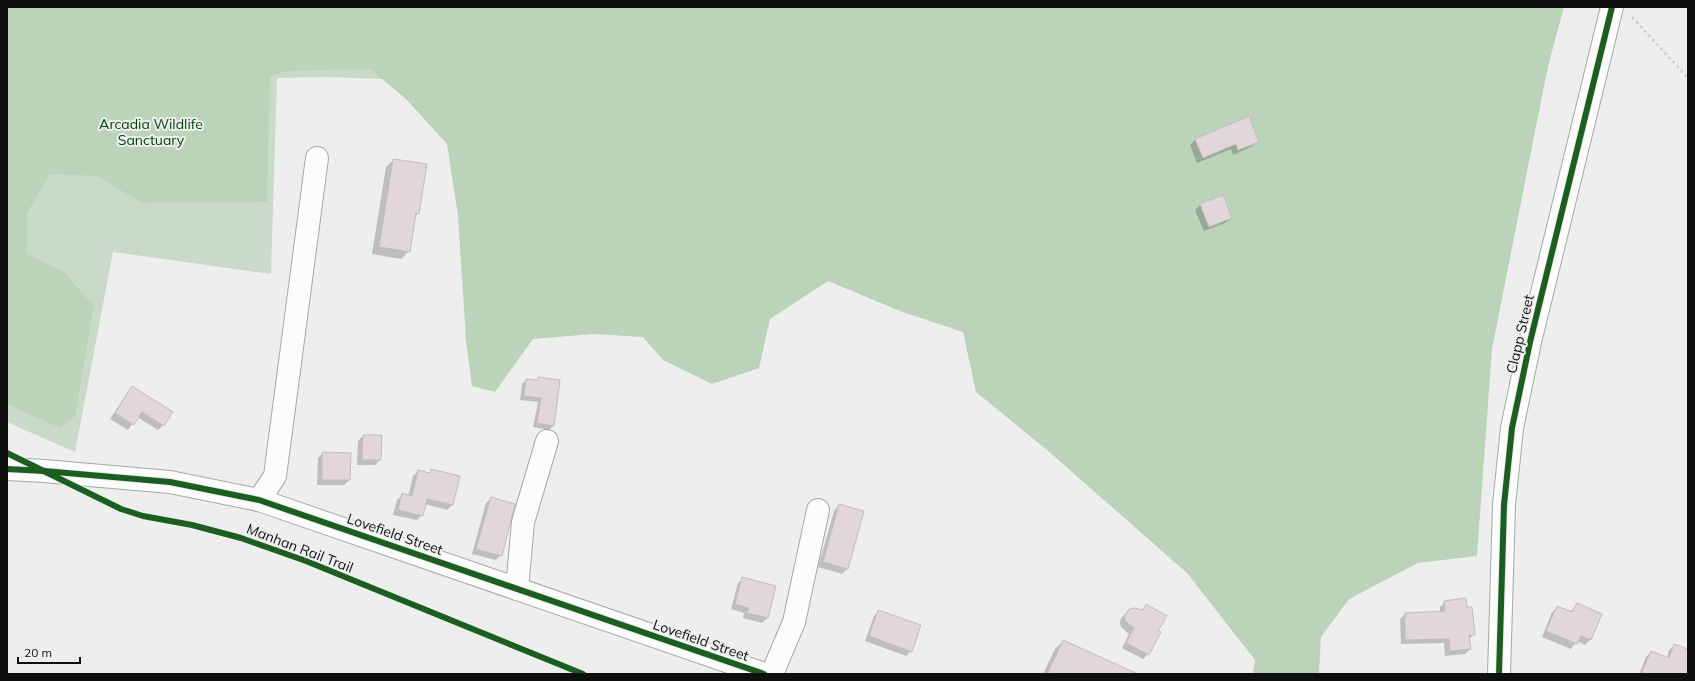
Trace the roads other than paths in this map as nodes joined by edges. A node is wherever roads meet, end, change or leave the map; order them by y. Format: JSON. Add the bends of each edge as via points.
{"nodes":[{"id":1,"x":1620,"y":10,"type":"edge"},
{"id":2,"x":317,"y":158,"type":"dead end"},
{"id":3,"x":546,"y":441,"type":"dead end"},
{"id":4,"x":7,"y":469,"type":"edge"},
{"id":5,"x":259,"y":500,"type":"junction"},
{"id":6,"x":818,"y":510,"type":"dead end"},
{"id":7,"x":517,"y":589,"type":"junction"},
{"id":8,"x":764,"y":674,"type":"edge"},
{"id":9,"x":772,"y":674,"type":"edge"},
{"id":10,"x":1500,"y":674,"type":"edge"}],
"edges":[{"from":1,"to":10,"type":"street","name":"Clapp Street","via":[[1532,334],[1512,428],[1504,505]]},
{"from":2,"to":5,"type":"street","via":[[275,476]]},
{"from":3,"to":7,"type":"street","via":[[523,522]]},
{"from":4,"to":5,"type":"street","name":"Lovefield Street","via":[[170,482]]},
{"from":5,"to":7,"type":"street","name":"Lovefield Street"},
{"from":6,"to":9,"type":"street","via":[[794,622]]},
{"from":7,"to":8,"type":"street","name":"Lovefield Street"}]}
